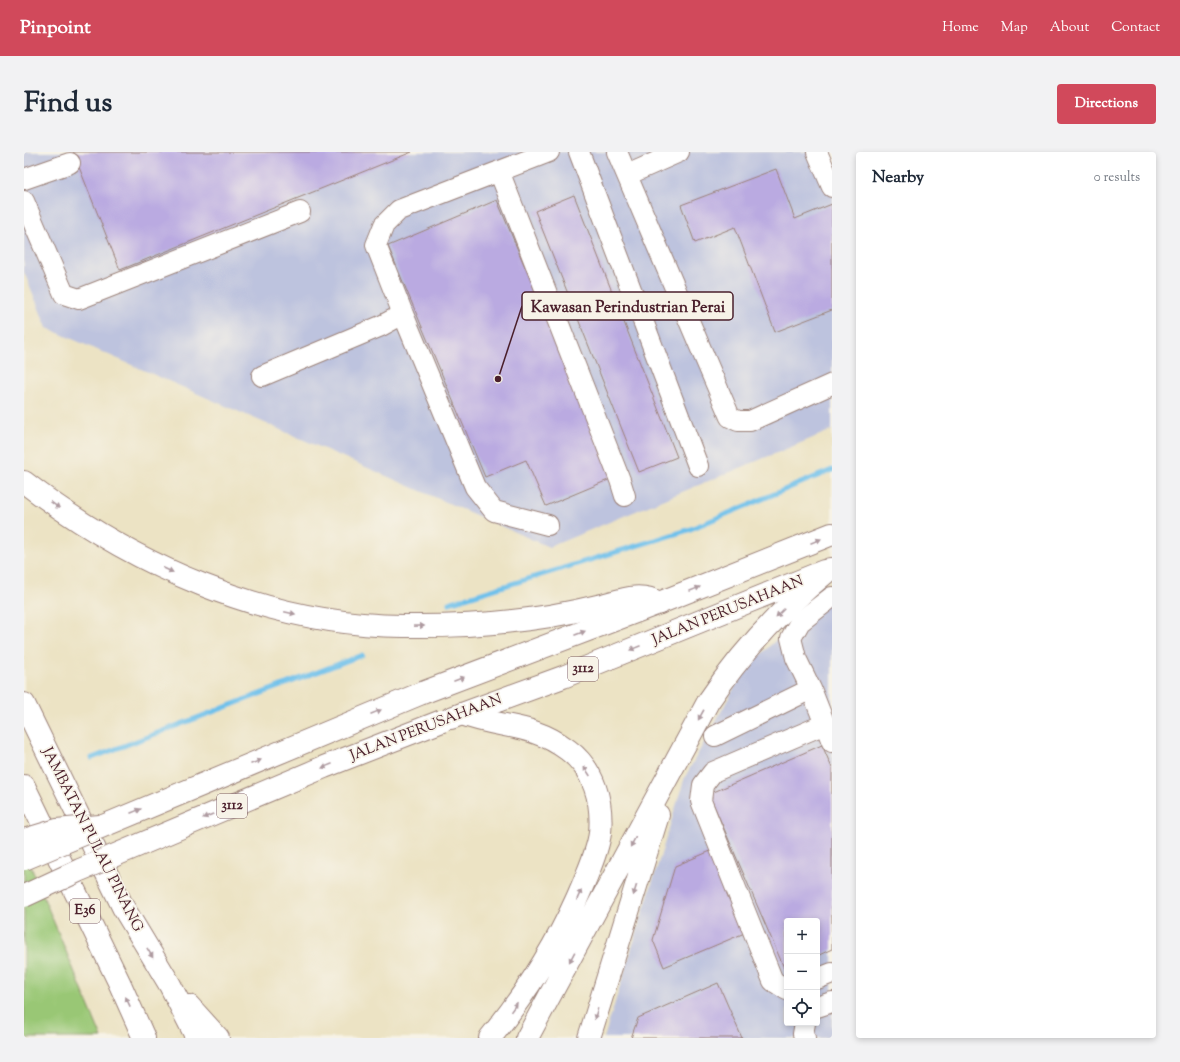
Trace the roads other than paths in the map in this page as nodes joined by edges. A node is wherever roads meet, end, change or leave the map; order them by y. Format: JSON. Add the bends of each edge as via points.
{"nodes":[{"id":1,"x":549,"y":152,"type":"edge"},
{"id":2,"x":579,"y":152,"type":"edge"},
{"id":3,"x":617,"y":152,"type":"edge"},
{"id":4,"x":679,"y":152,"type":"edge"},
{"id":5,"x":817,"y":152,"type":"edge"},
{"id":6,"x":70,"y":163,"type":"dead end"},
{"id":7,"x":500,"y":171,"type":"junction"},
{"id":8,"x":627,"y":176,"type":"junction"},
{"id":9,"x":24,"y":179,"type":"edge"},
{"id":10,"x":832,"y":187,"type":"edge"},
{"id":11,"x":24,"y":201,"type":"edge"},
{"id":12,"x":300,"y":212,"type":"dead end"},
{"id":13,"x":403,"y":314,"type":"junction"},
{"id":14,"x":262,"y":376,"type":"dead end"},
{"id":15,"x":832,"y":384,"type":"edge"},
{"id":16,"x":698,"y":466,"type":"dead end"},
{"id":17,"x":24,"y":482,"type":"edge"},
{"id":18,"x":625,"y":496,"type":"dead end"},
{"id":19,"x":548,"y":525,"type":"dead end"},
{"id":20,"x":832,"y":534,"type":"edge"},
{"id":21,"x":831,"y":568,"type":"edge"},
{"id":22,"x":832,"y":597,"type":"edge"},
{"id":23,"x":659,"y":603,"type":"junction"},
{"id":24,"x":811,"y":689,"type":"junction"},
{"id":25,"x":24,"y":704,"type":"edge"},
{"id":26,"x":462,"y":714,"type":"junction"},
{"id":27,"x":825,"y":724,"type":"junction"},
{"id":28,"x":715,"y":736,"type":"dead end"},
{"id":29,"x":832,"y":742,"type":"edge"},
{"id":30,"x":663,"y":785,"type":"junction"},
{"id":31,"x":24,"y":786,"type":"edge"},
{"id":32,"x":100,"y":826,"type":"junction"},
{"id":33,"x":24,"y":840,"type":"edge"},
{"id":34,"x":24,"y":859,"type":"edge"},
{"id":35,"x":24,"y":896,"type":"edge"},
{"id":36,"x":832,"y":973,"type":"edge"},
{"id":37,"x":820,"y":978,"type":"edge"},
{"id":38,"x":170,"y":985,"type":"junction"},
{"id":39,"x":784,"y":988,"type":"edge"},
{"id":40,"x":832,"y":1002,"type":"edge"},
{"id":41,"x":820,"y":1006,"type":"edge"},
{"id":42,"x":804,"y":1026,"type":"edge"},
{"id":43,"x":144,"y":1038,"type":"edge"},
{"id":44,"x":196,"y":1038,"type":"edge"},
{"id":45,"x":218,"y":1038,"type":"edge"},
{"id":46,"x":490,"y":1038,"type":"edge"},
{"id":47,"x":526,"y":1038,"type":"edge"},
{"id":48,"x":589,"y":1038,"type":"edge"},
{"id":49,"x":805,"y":1038,"type":"edge"}],
"edges":[{"from":1,"to":7,"type":"street"},
{"from":2,"to":16,"type":"street"},
{"from":3,"to":8,"type":"street"},
{"from":4,"to":8,"type":"street"},
{"from":5,"to":10,"type":"street"},
{"from":6,"to":9,"type":"street"},
{"from":7,"to":13,"type":"street","via":[[399,210],[384,225],[376,245]]},
{"from":7,"to":18,"type":"street"},
{"from":8,"to":15,"type":"street","via":[[730,417],[738,421],[750,421]]},
{"from":11,"to":12,"type":"street","via":[[64,294],[79,299]]},
{"from":13,"to":14,"type":"street","via":[[381,326]]},
{"from":13,"to":19,"type":"street","via":[[481,496],[494,511]]},
{"from":17,"to":23,"type":"main road","one_way":true,"via":[[81,522],[151,562],[240,598],[306,616],[402,626],[486,624],[568,613],[633,597],[648,598]]},
{"from":23,"to":20,"type":"main road","number":"3112","one_way":true},
{"from":21,"to":26,"type":"main road","name":"JALAN PERUSAHAAN","number":"3112","one_way":true,"via":[[563,677]]},
{"from":21,"to":30,"type":"main road","one_way":true,"via":[[780,613],[740,657],[708,702]]},
{"from":22,"to":24,"type":"street","via":[[800,622],[791,638],[796,658]]},
{"from":32,"to":23,"type":"main road","number":"3112","one_way":true,"bridge":true,"via":[[422,693]]},
{"from":24,"to":27,"type":"street"},
{"from":24,"to":28,"type":"street"},
{"from":25,"to":38,"type":"main road","name":"JAMBATAN PULAU PINANG","number":"E36","one_way":true,"via":[[123,907]]},
{"from":26,"to":35,"type":"main road","name":"JALAN PERUSAHAAN","number":"3112","one_way":true,"bridge":true,"via":[[324,767]]},
{"from":46,"to":26,"type":"main road","one_way":true,"via":[[532,981],[578,897],[597,849],[600,812],[592,779],[578,759],[563,747],[531,730]]},
{"from":27,"to":29,"type":"street"},
{"from":27,"to":39,"type":"street","via":[[714,772],[703,785],[701,800],[773,981]]},
{"from":30,"to":47,"type":"main road","one_way":true},
{"from":30,"to":48,"type":"main road","one_way":true,"via":[[658,815]]},
{"from":43,"to":31,"type":"main road","number":"E36","one_way":true},
{"from":32,"to":33,"type":"main road","bridge":true,"via":[[57,830]]},
{"from":32,"to":34,"type":"main road","number":"3112","bridge":true},
{"from":36,"to":37,"type":"street"},
{"from":38,"to":44,"type":"main road","name":"JAMBATAN PULAU PINANG","number":"E36"},
{"from":38,"to":45,"type":"main road"},
{"from":40,"to":41,"type":"street"},
{"from":42,"to":49,"type":"street"}]}
